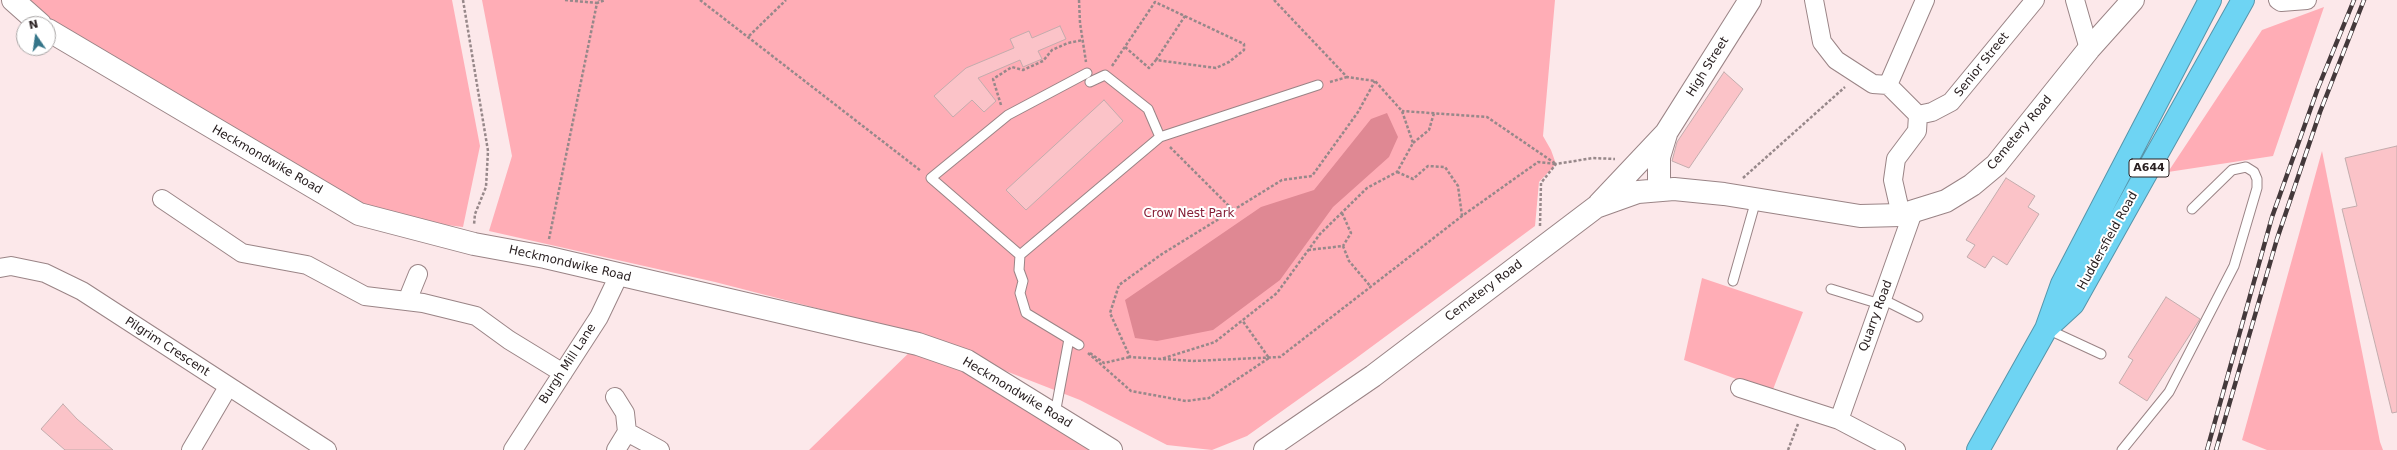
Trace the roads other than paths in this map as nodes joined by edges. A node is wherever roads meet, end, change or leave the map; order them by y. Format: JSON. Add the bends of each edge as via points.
{"nodes":[{"id":1,"x":13,"y":0,"type":"edge"},
{"id":2,"x":1750,"y":0,"type":"edge"},
{"id":3,"x":1814,"y":0,"type":"edge"},
{"id":4,"x":1925,"y":0,"type":"edge"},
{"id":5,"x":2035,"y":0,"type":"edge"},
{"id":6,"x":2075,"y":0,"type":"edge"},
{"id":7,"x":2133,"y":0,"type":"edge"},
{"id":8,"x":2210,"y":0,"type":"edge"},
{"id":9,"x":2243,"y":0,"type":"edge"},
{"id":10,"x":2278,"y":0,"type":"edge"},
{"id":11,"x":2306,"y":0,"type":"edge"},
{"id":12,"x":31,"y":16,"type":"edge"},
{"id":13,"x":56,"y":35,"type":"edge"},
{"id":14,"x":2089,"y":49,"type":"junction"},
{"id":15,"x":1318,"y":85,"type":"road end"},
{"id":16,"x":1888,"y":85,"type":"junction"},
{"id":17,"x":1918,"y":115,"type":"junction"},
{"id":18,"x":1666,"y":133,"type":"junction"},
{"id":19,"x":1160,"y":137,"type":"junction"},
{"id":20,"x":1659,"y":190,"type":"junction"},
{"id":21,"x":162,"y":199,"type":"dead end"},
{"id":22,"x":1757,"y":199,"type":"junction"},
{"id":23,"x":1596,"y":207,"type":"junction"},
{"id":24,"x":2192,"y":209,"type":"dead end"},
{"id":25,"x":1907,"y":213,"type":"junction"},
{"id":26,"x":1020,"y":255,"type":"junction"},
{"id":27,"x":0,"y":268,"type":"edge"},
{"id":28,"x":418,"y":274,"type":"dead end"},
{"id":29,"x":619,"y":275,"type":"junction"},
{"id":30,"x":1733,"y":281,"type":"dead end"},
{"id":31,"x":1831,"y":289,"type":"dead end"},
{"id":32,"x":408,"y":301,"type":"junction"},
{"id":33,"x":1881,"y":302,"type":"junction"},
{"id":34,"x":1918,"y":317,"type":"dead end"},
{"id":35,"x":2046,"y":329,"type":"junction"},
{"id":36,"x":1069,"y":340,"type":"junction"},
{"id":37,"x":1079,"y":345,"type":"road end"},
{"id":38,"x":2101,"y":354,"type":"dead end"},
{"id":39,"x":563,"y":373,"type":"junction"},
{"id":40,"x":228,"y":387,"type":"junction"},
{"id":41,"x":1740,"y":388,"type":"dead end"},
{"id":42,"x":615,"y":397,"type":"dead end"},
{"id":43,"x":1055,"y":414,"type":"junction"},
{"id":44,"x":1839,"y":420,"type":"junction"},
{"id":45,"x":627,"y":432,"type":"junction"},
{"id":46,"x":191,"y":450,"type":"edge"},
{"id":47,"x":326,"y":450,"type":"edge"},
{"id":48,"x":513,"y":450,"type":"edge"},
{"id":49,"x":616,"y":450,"type":"edge"},
{"id":50,"x":660,"y":450,"type":"edge"},
{"id":51,"x":1111,"y":450,"type":"edge"},
{"id":52,"x":1265,"y":450,"type":"edge"},
{"id":53,"x":1896,"y":450,"type":"edge"},
{"id":54,"x":1978,"y":450,"type":"edge"},
{"id":55,"x":2122,"y":450,"type":"edge"}],
"edges":[{"from":1,"to":12,"type":"main road"},
{"from":2,"to":18,"type":"main road","name":"High Street"},
{"from":3,"to":16,"type":"street","via":[[1822,42],[1836,60],[1873,84]]},
{"from":4,"to":16,"type":"street"},
{"from":5,"to":17,"type":"street","name":"Senior Street","via":[[1951,102],[1932,112]]},
{"from":6,"to":14,"type":"street"},
{"from":7,"to":14,"type":"main road","name":"Cemetery Road"},
{"from":8,"to":35,"type":"highway","name":"Huddersfield Road","number":"A644","via":[[2062,284]]},
{"from":9,"to":35,"type":"highway","name":"Huddersfield Road","number":"A644","via":[[2073,304]]},
{"from":10,"to":11,"type":"street"},
{"from":13,"to":29,"type":"main road","name":"Heckmondwike Road","via":[[359,214],[474,244],[545,257]]},
{"from":14,"to":25,"type":"main road","name":"Cemetery Road","via":[[1996,165],[1972,185],[1946,201]]},
{"from":15,"to":19,"type":"lane"},
{"from":16,"to":17,"type":"street"},
{"from":17,"to":25,"type":"street","via":[[1917,131],[1896,159],[1893,180]]},
{"from":18,"to":20,"type":"main road","name":"High Street","via":[[1659,157]]},
{"from":18,"to":23,"type":"main road","name":"High Street"},
{"from":19,"to":26,"type":"lane"},
{"from":19,"to":26,"type":"lane","via":[[1148,110],[1105,76],[1089,77],[1008,115],[931,178]]},
{"from":20,"to":22,"type":"main road","name":"Cemetery Road"},
{"from":20,"to":23,"type":"main road","name":"Cemetery Road","via":[[1638,192]]},
{"from":21,"to":32,"type":"street","via":[[242,253],[307,265],[365,296]]},
{"from":22,"to":25,"type":"main road","name":"Cemetery Road","via":[[1860,216]]},
{"from":22,"to":30,"type":"lane"},
{"from":23,"to":52,"type":"main road","name":"Cemetery Road","via":[[1373,376]]},
{"from":24,"to":55,"type":"lane","via":[[2232,170],[2246,168],[2254,172],[2257,188],[2234,266],[2169,392]]},
{"from":25,"to":33,"type":"street","name":"Quarry Road"},
{"from":26,"to":36,"type":"lane","via":[[1019,270],[1023,281],[1020,293],[1026,313]]},
{"from":27,"to":40,"type":"street","name":"Pilgrim Crescent","via":[[11,266],[45,273],[76,288]]},
{"from":28,"to":32,"type":"street"},
{"from":29,"to":39,"type":"street","name":"Burgh Mill Lane","via":[[599,317]]},
{"from":29,"to":43,"type":"main road","name":"Heckmondwike Road","via":[[918,344],[967,361]]},
{"from":31,"to":33,"type":"lane"},
{"from":32,"to":39,"type":"street","via":[[476,316]]},
{"from":33,"to":34,"type":"lane"},
{"from":33,"to":44,"type":"street","name":"Quarry Road"},
{"from":35,"to":38,"type":"lane"},
{"from":35,"to":54,"type":"highway","name":"Huddersfield Road","number":"A644"},
{"from":36,"to":37,"type":"lane"},
{"from":36,"to":43,"type":"lane"},
{"from":39,"to":48,"type":"street","name":"Burgh Mill Lane"},
{"from":40,"to":46,"type":"street"},
{"from":40,"to":47,"type":"street","name":"Pilgrim Crescent"},
{"from":41,"to":44,"type":"street"},
{"from":42,"to":45,"type":"street","via":[[625,414]]},
{"from":43,"to":51,"type":"main road","name":"Heckmondwike Road"},
{"from":44,"to":53,"type":"street"},
{"from":45,"to":49,"type":"street"},
{"from":45,"to":50,"type":"street"}]}
